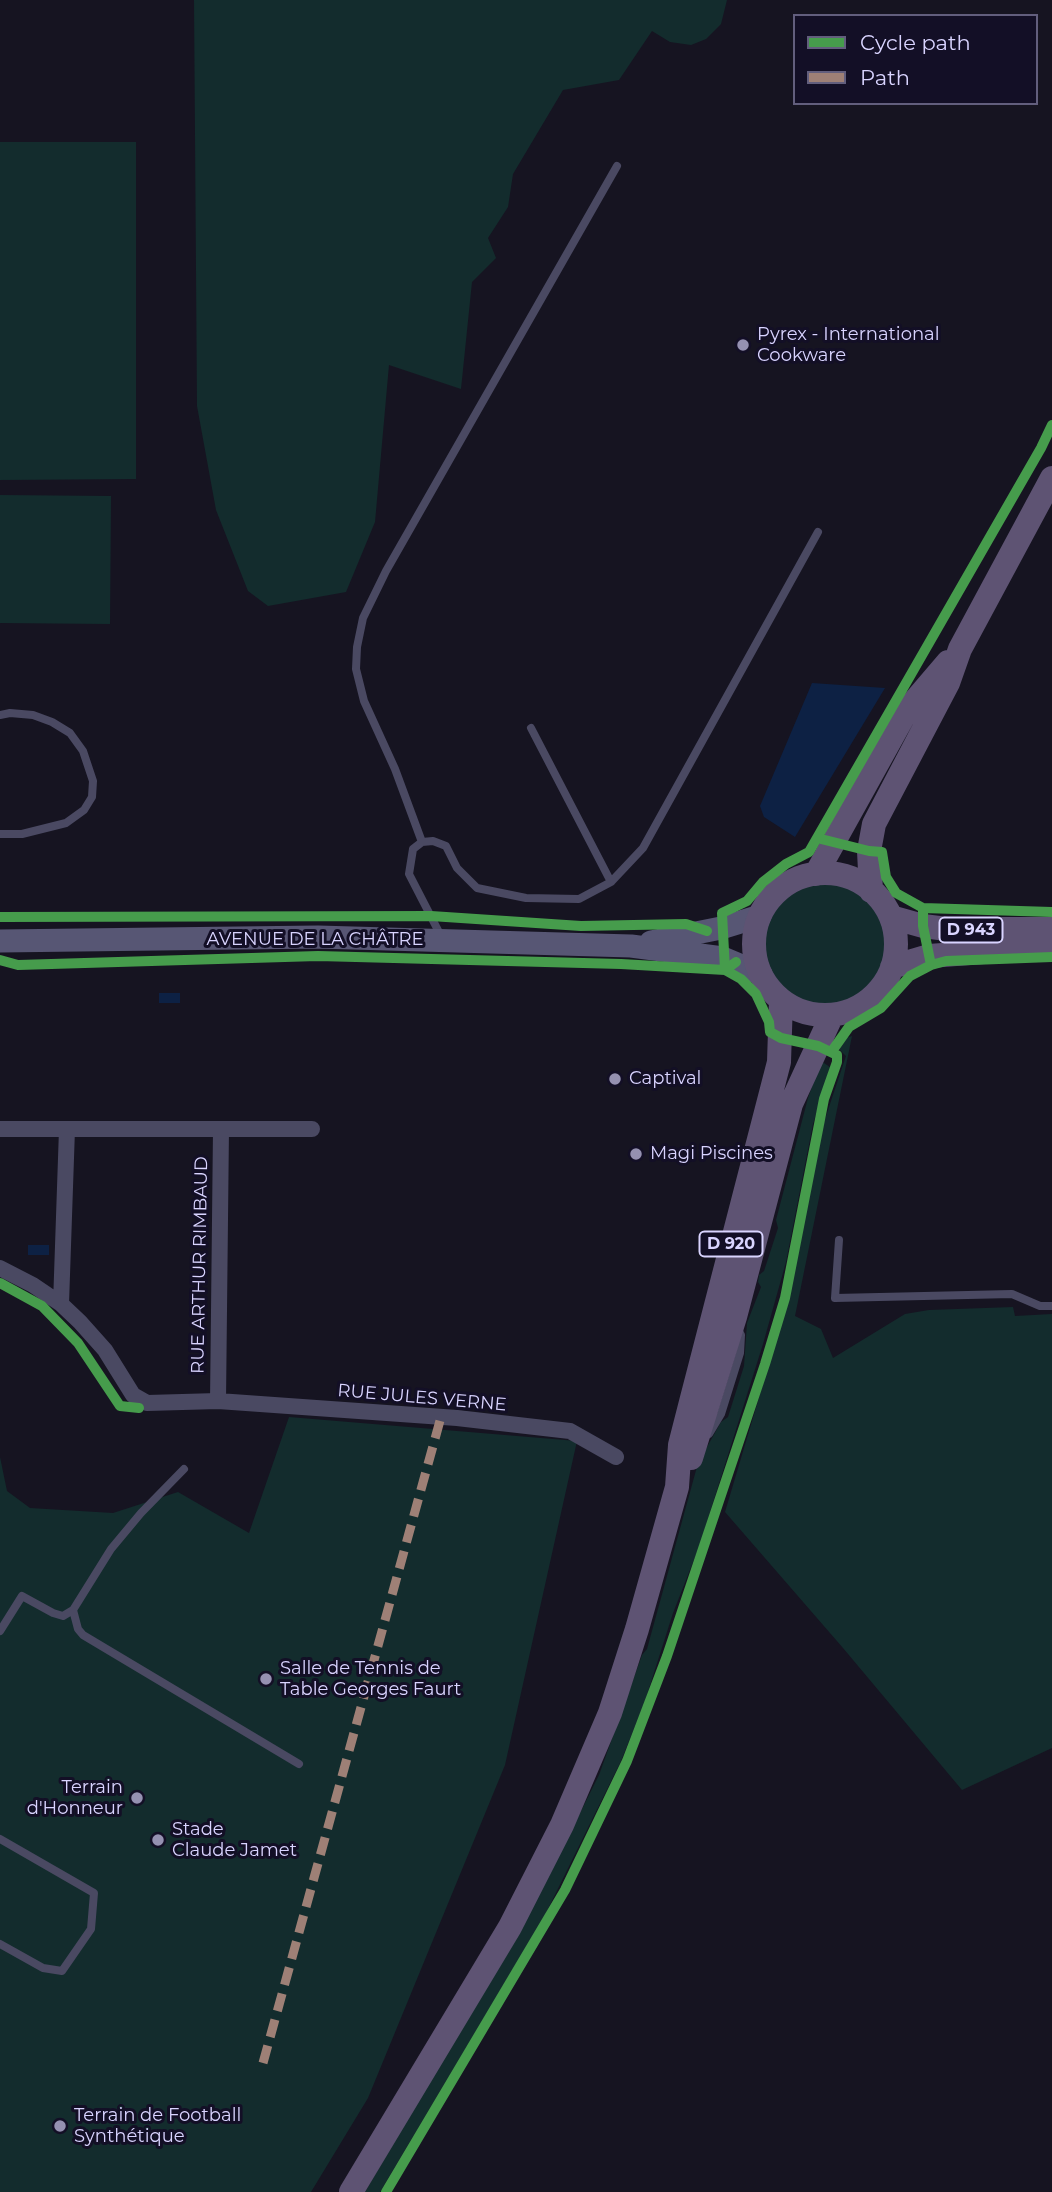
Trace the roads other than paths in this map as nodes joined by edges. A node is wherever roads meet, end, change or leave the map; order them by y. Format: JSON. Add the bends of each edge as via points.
{"nodes":[{"id":1,"x":617,"y":166,"type":"dead end"},
{"id":2,"x":1052,"y":478,"type":"edge"},
{"id":3,"x":818,"y":532,"type":"dead end"},
{"id":4,"x":960,"y":649,"type":"junction"},
{"id":5,"x":0,"y":715,"type":"edge"},
{"id":6,"x":531,"y":728,"type":"dead end"},
{"id":7,"x":0,"y":834,"type":"edge"},
{"id":8,"x":422,"y":842,"type":"junction"},
{"id":9,"x":816,"y":874,"type":"junction"},
{"id":10,"x":611,"y":882,"type":"junction"},
{"id":11,"x":872,"y":891,"type":"junction"},
{"id":12,"x":760,"y":916,"type":"junction"},
{"id":13,"x":891,"y":917,"type":"junction"},
{"id":14,"x":1052,"y":929,"type":"edge"},
{"id":15,"x":0,"y":941,"type":"edge"},
{"id":16,"x":443,"y":941,"type":"junction"},
{"id":17,"x":631,"y":946,"type":"junction"},
{"id":18,"x":1052,"y":947,"type":"edge"},
{"id":19,"x":892,"y":967,"type":"junction"},
{"id":20,"x":761,"y":974,"type":"junction"},
{"id":21,"x":781,"y":1000,"type":"junction"},
{"id":22,"x":832,"y":1015,"type":"junction"},
{"id":23,"x":0,"y":1129,"type":"edge"},
{"id":24,"x":67,"y":1129,"type":"junction"},
{"id":25,"x":221,"y":1129,"type":"junction"},
{"id":26,"x":312,"y":1129,"type":"dead end"},
{"id":27,"x":839,"y":1240,"type":"dead end"},
{"id":28,"x":0,"y":1268,"type":"edge"},
{"id":29,"x":61,"y":1304,"type":"junction"},
{"id":30,"x":1052,"y":1306,"type":"edge"},
{"id":31,"x":218,"y":1401,"type":"junction"},
{"id":32,"x":616,"y":1457,"type":"dead end"},
{"id":33,"x":184,"y":1469,"type":"dead end"},
{"id":34,"x":677,"y":1487,"type":"junction"},
{"id":35,"x":73,"y":1609,"type":"junction"},
{"id":36,"x":0,"y":1631,"type":"edge"},
{"id":37,"x":299,"y":1764,"type":"dead end"},
{"id":38,"x":0,"y":1839,"type":"edge"},
{"id":39,"x":0,"y":1944,"type":"edge"},
{"id":40,"x":351,"y":2192,"type":"edge"}],
"edges":[{"from":1,"to":8,"type":"lane","via":[[363,618],[356,668],[364,701]]},
{"from":2,"to":4,"type":"main road"},
{"from":3,"to":10,"type":"lane","via":[[643,848]]},
{"from":4,"to":9,"type":"main road","via":[[907,710]]},
{"from":4,"to":11,"type":"main road","via":[[948,683],[874,824],[869,851]]},
{"from":5,"to":7,"type":"lane","via":[[33,715],[70,733],[83,751],[93,781],[92,797],[84,810],[66,823],[22,834]]},
{"from":6,"to":10,"type":"lane"},
{"from":8,"to":10,"type":"lane","via":[[446,846],[457,868],[478,888],[526,898],[579,899]]},
{"from":8,"to":16,"type":"lane","via":[[413,849],[409,874]]},
{"from":9,"to":11,"type":"main road","via":[[842,876]]},
{"from":9,"to":12,"type":"main road","via":[[785,886]]},
{"from":11,"to":13,"type":"main road"},
{"from":12,"to":17,"type":"main road","name":"AVENUE DE LA CHÂTRE"},
{"from":12,"to":20,"type":"main road","via":[[755,951]]},
{"from":13,"to":14,"type":"main road","number":"D 943","via":[[947,929]]},
{"from":13,"to":19,"type":"main road","via":[[896,946]]},
{"from":15,"to":16,"type":"main road","name":"AVENUE DE LA CHÂTRE","via":[[318,937]]},
{"from":16,"to":17,"type":"main road","name":"AVENUE DE LA CHÂTRE"},
{"from":17,"to":20,"type":"main road","name":"AVENUE DE LA CHÂTRE","via":[[723,958]]},
{"from":18,"to":19,"type":"main road","number":"D 943","via":[[929,956]]},
{"from":19,"to":22,"type":"main road","via":[[874,995],[859,1007]]},
{"from":20,"to":21,"type":"main road"},
{"from":21,"to":22,"type":"main road","via":[[795,1009]]},
{"from":21,"to":34,"type":"main road","number":"D 920","via":[[779,1062],[680,1445]]},
{"from":22,"to":34,"type":"main road","number":"D 920","via":[[791,1104],[734,1321],[698,1441]]},
{"from":23,"to":24,"type":"street"},
{"from":24,"to":25,"type":"street"},
{"from":24,"to":29,"type":"street"},
{"from":25,"to":26,"type":"street"},
{"from":25,"to":31,"type":"street","name":"RUE ARTHUR RIMBAUD"},
{"from":27,"to":30,"type":"lane","via":[[835,1298],[1012,1294]]},
{"from":28,"to":29,"type":"street"},
{"from":29,"to":31,"type":"street","name":"RUE JULES VERNE","via":[[105,1350],[139,1400]]},
{"from":31,"to":32,"type":"street","name":"RUE JULES VERNE","via":[[570,1431]]},
{"from":33,"to":35,"type":"lane","via":[[111,1549]]},
{"from":34,"to":40,"type":"main road","number":"D 920","via":[[610,1713],[562,1825],[510,1927]]},
{"from":35,"to":36,"type":"lane","via":[[63,1616],[22,1596]]},
{"from":35,"to":37,"type":"lane","via":[[83,1635]]},
{"from":38,"to":39,"type":"lane","via":[[94,1893],[91,1929],[62,1971],[43,1968]]}]}
